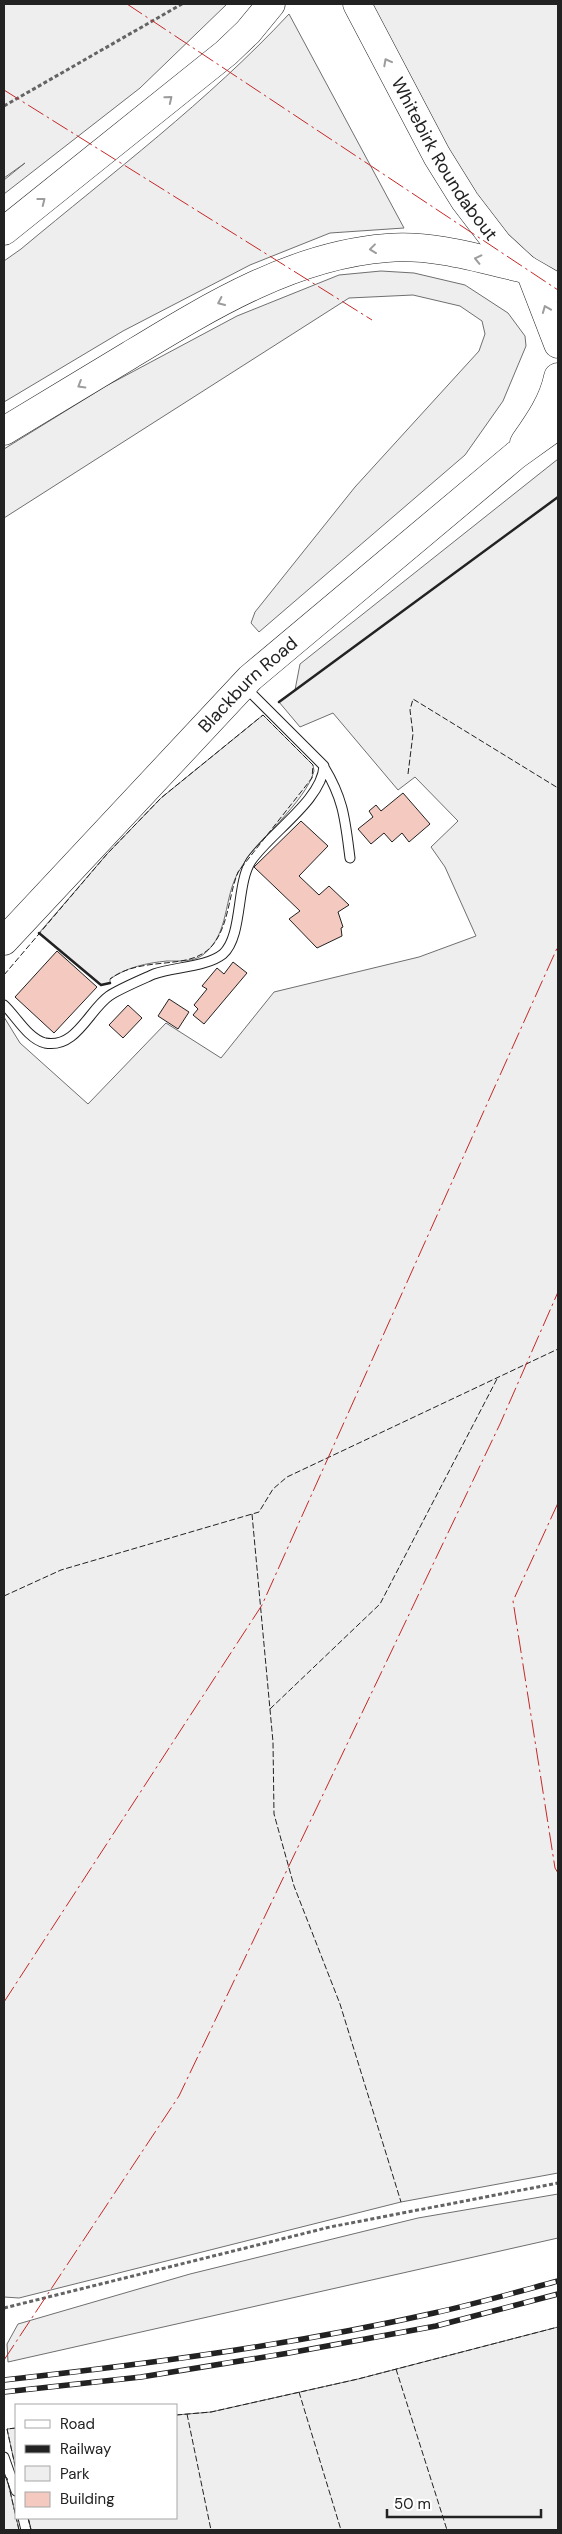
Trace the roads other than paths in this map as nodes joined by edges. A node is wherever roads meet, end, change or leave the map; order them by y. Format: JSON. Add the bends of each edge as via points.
{"nodes":[{"id":1,"x":271,"y":4,"type":"edge"},
{"id":2,"x":357,"y":4,"type":"edge"},
{"id":3,"x":4,"y":231,"type":"edge"},
{"id":4,"x":528,"y":272,"type":"junction"},
{"id":5,"x":558,"y":288,"type":"edge"},
{"id":6,"x":558,"y":344,"type":"edge"},
{"id":7,"x":558,"y":377,"type":"edge"},
{"id":8,"x":558,"y":425,"type":"edge"},
{"id":9,"x":4,"y":432,"type":"edge"},
{"id":10,"x":516,"y":455,"type":"junction"},
{"id":11,"x":243,"y":685,"type":"junction"},
{"id":12,"x":324,"y":766,"type":"junction"},
{"id":13,"x":350,"y":858,"type":"dead end"},
{"id":14,"x":4,"y":941,"type":"edge"},
{"id":15,"x":4,"y":1005,"type":"edge"},
{"id":16,"x":4,"y":2457,"type":"edge"},
{"id":17,"x":15,"y":2488,"type":"edge"}],
"edges":[{"from":3,"to":1,"type":"main road","one_way":true,"via":[[226,53]]},
{"from":4,"to":2,"type":"main road","name":"Whitebirk Roundabout","one_way":true,"via":[[498,244],[465,201],[437,156]]},
{"from":4,"to":5,"type":"main road","name":"Whitebirk Roundabout"},
{"from":6,"to":4,"type":"main road","one_way":true},
{"from":4,"to":9,"type":"main road","one_way":true,"via":[[422,249],[389,248],[346,253],[302,265],[200,312]]},
{"from":7,"to":10,"type":"main road","name":"Blackburn Road","via":[[541,418]]},
{"from":8,"to":10,"type":"main road","name":"Blackburn Road"},
{"from":10,"to":11,"type":"main road","name":"Blackburn Road"},
{"from":11,"to":12,"type":"lane"},
{"from":11,"to":14,"type":"main road","name":"Blackburn Road"},
{"from":12,"to":13,"type":"lane","via":[[338,789]]},
{"from":12,"to":15,"type":"lane","via":[[324,776],[314,791],[251,861],[244,880],[235,930],[223,954],[154,974],[109,996],[69,1039],[54,1043],[33,1037]]},
{"from":16,"to":17,"type":"lane"}]}
